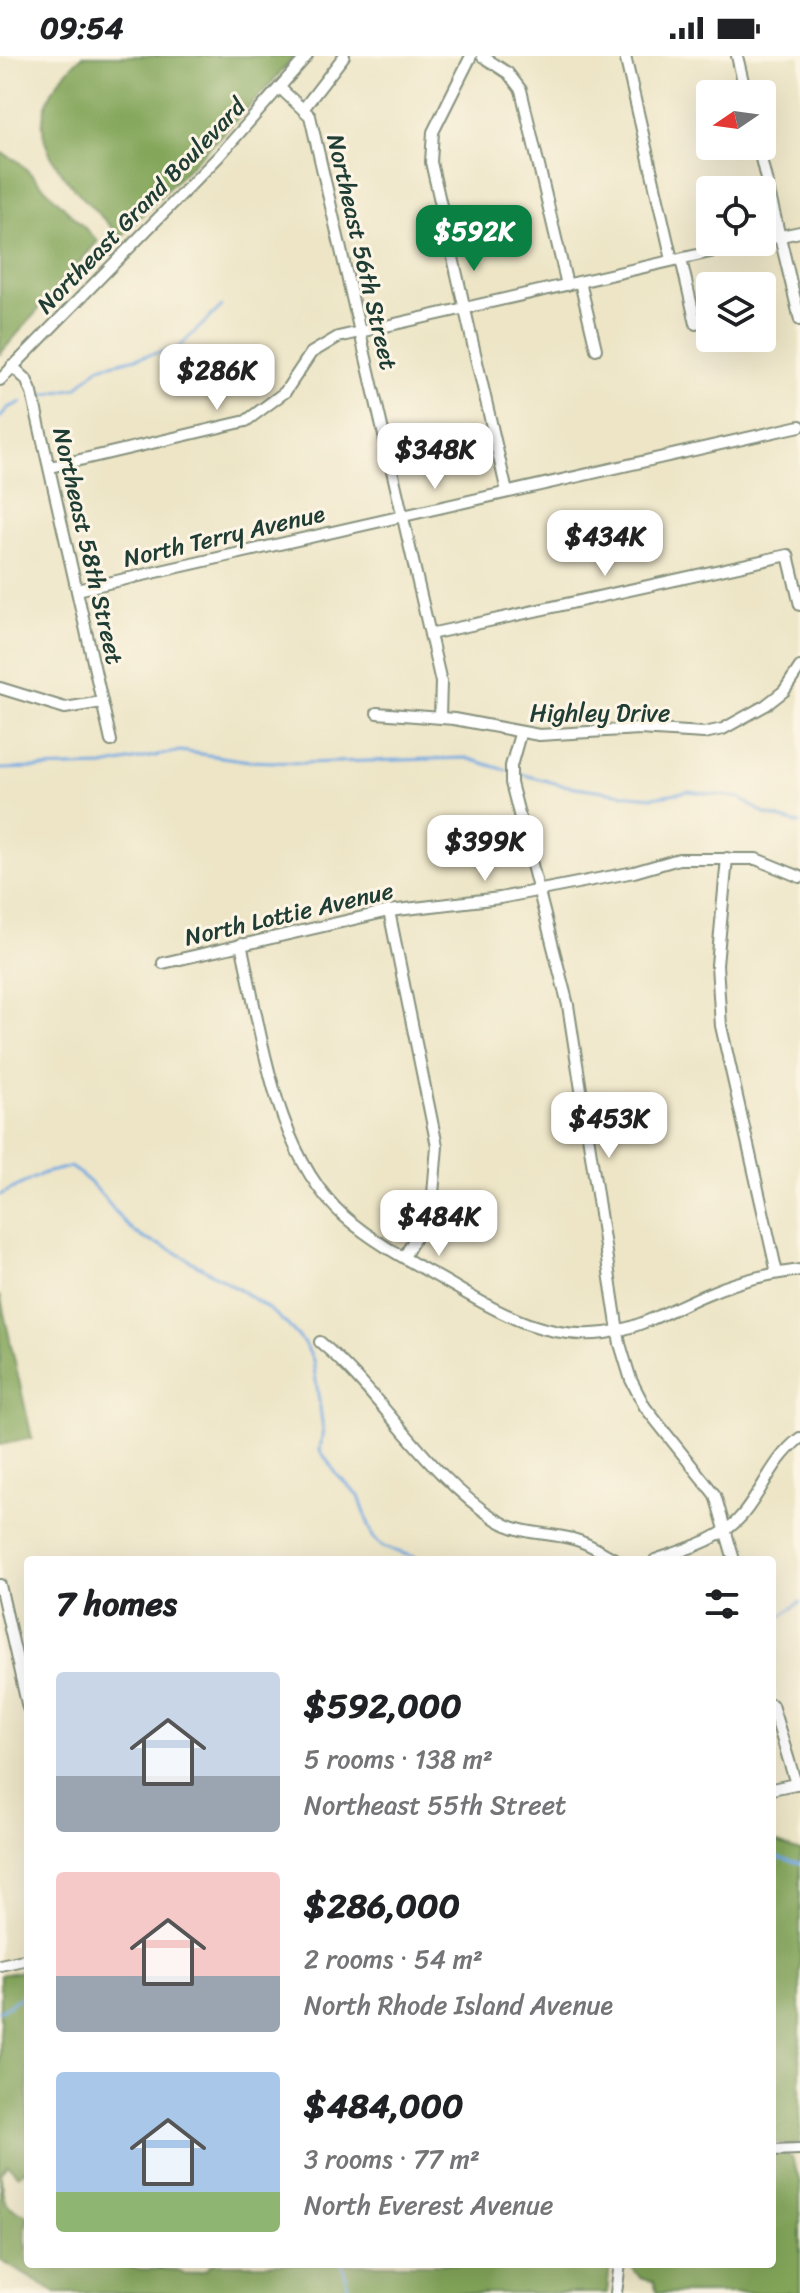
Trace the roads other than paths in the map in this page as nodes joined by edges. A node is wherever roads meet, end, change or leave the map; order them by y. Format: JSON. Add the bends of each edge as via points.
{"nodes":[{"id":1,"x":307,"y":56,"type":"edge"},
{"id":2,"x":344,"y":56,"type":"edge"},
{"id":3,"x":471,"y":56,"type":"edge"},
{"id":4,"x":482,"y":56,"type":"edge"},
{"id":5,"x":625,"y":56,"type":"edge"},
{"id":6,"x":737,"y":56,"type":"edge"},
{"id":7,"x":743,"y":80,"type":"edge"},
{"id":8,"x":281,"y":89,"type":"junction"},
{"id":9,"x":304,"y":108,"type":"junction"},
{"id":10,"x":761,"y":160,"type":"edge"},
{"id":11,"x":800,"y":232,"type":"edge"},
{"id":12,"x":779,"y":236,"type":"junction"},
{"id":13,"x":776,"y":237,"type":"edge"},
{"id":14,"x":696,"y":256,"type":"edge"},
{"id":15,"x":677,"y":260,"type":"junction"},
{"id":16,"x":580,"y":282,"type":"junction"},
{"id":17,"x":567,"y":285,"type":"junction"},
{"id":18,"x":464,"y":308,"type":"junction"},
{"id":19,"x":800,"y":320,"type":"edge"},
{"id":20,"x":696,"y":324,"type":"dead end"},
{"id":21,"x":360,"y":331,"type":"junction"},
{"id":22,"x":596,"y":349,"type":"dead end"},
{"id":23,"x":12,"y":366,"type":"junction"},
{"id":24,"x":0,"y":380,"type":"edge"},
{"id":25,"x":800,"y":426,"type":"edge"},
{"id":26,"x":50,"y":467,"type":"junction"},
{"id":27,"x":507,"y":492,"type":"junction"},
{"id":28,"x":402,"y":515,"type":"junction"},
{"id":29,"x":77,"y":590,"type":"junction"},
{"id":30,"x":800,"y":605,"type":"edge"},
{"id":31,"x":430,"y":634,"type":"junction"},
{"id":32,"x":800,"y":667,"type":"edge"},
{"id":33,"x":0,"y":688,"type":"edge"},
{"id":34,"x":102,"y":702,"type":"junction"},
{"id":35,"x":377,"y":713,"type":"dead end"},
{"id":36,"x":440,"y":717,"type":"junction"},
{"id":37,"x":520,"y":734,"type":"junction"},
{"id":38,"x":111,"y":741,"type":"dead end"},
{"id":39,"x":727,"y":858,"type":"junction"},
{"id":40,"x":800,"y":877,"type":"edge"},
{"id":41,"x":539,"y":890,"type":"junction"},
{"id":42,"x":389,"y":911,"type":"junction"},
{"id":43,"x":241,"y":944,"type":"junction"},
{"id":44,"x":163,"y":963,"type":"dead end"},
{"id":45,"x":404,"y":1257,"type":"junction"},
{"id":46,"x":800,"y":1270,"type":"edge"},
{"id":47,"x":777,"y":1273,"type":"junction"},
{"id":48,"x":617,"y":1330,"type":"junction"},
{"id":49,"x":320,"y":1342,"type":"dead end"},
{"id":50,"x":800,"y":1438,"type":"edge"},
{"id":51,"x":727,"y":1530,"type":"junction"},
{"id":52,"x":610,"y":1556,"type":"edge"},
{"id":53,"x":665,"y":1556,"type":"edge"},
{"id":54,"x":733,"y":1556,"type":"edge"},
{"id":55,"x":0,"y":1585,"type":"edge"},
{"id":56,"x":24,"y":1690,"type":"edge"},
{"id":57,"x":776,"y":1717,"type":"edge"},
{"id":58,"x":798,"y":1784,"type":"edge"},
{"id":59,"x":776,"y":1788,"type":"edge"},
{"id":60,"x":24,"y":1960,"type":"edge"},
{"id":61,"x":0,"y":1965,"type":"edge"},
{"id":62,"x":800,"y":2149,"type":"edge"},
{"id":63,"x":776,"y":2150,"type":"edge"},
{"id":64,"x":619,"y":2268,"type":"edge"},
{"id":65,"x":616,"y":2293,"type":"edge"}],
"edges":[{"from":1,"to":8,"type":"street","name":"Northeast Grand Boulevard"},
{"from":2,"to":9,"type":"street"},
{"from":3,"to":18,"type":"street","via":[[437,124],[430,152]]},
{"from":4,"to":17,"type":"street","via":[[508,73],[521,90]]},
{"from":5,"to":15,"type":"street"},
{"from":6,"to":7,"type":"street"},
{"from":8,"to":9,"type":"street","name":"Northeast 56th Street"},
{"from":8,"to":23,"type":"street","name":"Northeast Grand Boulevard"},
{"from":9,"to":21,"type":"street","name":"Northeast 56th Street"},
{"from":10,"to":12,"type":"street"},
{"from":11,"to":12,"type":"street"},
{"from":12,"to":13,"type":"street"},
{"from":12,"to":19,"type":"street"},
{"from":14,"to":15,"type":"street"},
{"from":15,"to":16,"type":"street"},
{"from":15,"to":20,"type":"street"},
{"from":16,"to":17,"type":"street"},
{"from":16,"to":22,"type":"street"},
{"from":17,"to":18,"type":"street"},
{"from":18,"to":21,"type":"street"},
{"from":18,"to":27,"type":"street"},
{"from":21,"to":26,"type":"street","via":[[318,347],[285,392],[246,421]]},
{"from":21,"to":28,"type":"street","name":"Northeast 56th Street"},
{"from":23,"to":24,"type":"street","name":"Northeast Grand Boulevard"},
{"from":23,"to":26,"type":"street","name":"Northeast 58th Street","via":[[30,385]]},
{"from":25,"to":27,"type":"street","name":"North Terry Avenue"},
{"from":26,"to":29,"type":"street","name":"Northeast 58th Street"},
{"from":27,"to":28,"type":"street","name":"North Terry Avenue"},
{"from":28,"to":29,"type":"street","name":"North Terry Avenue"},
{"from":28,"to":31,"type":"street","name":"Northeast 56th Street"},
{"from":29,"to":34,"type":"street","name":"Northeast 58th Street"},
{"from":30,"to":31,"type":"street","via":[[788,555]]},
{"from":31,"to":36,"type":"street","name":"Northeast 56th Street","via":[[441,682]]},
{"from":32,"to":37,"type":"street","name":"Highley Drive","via":[[775,698],[715,731]]},
{"from":33,"to":34,"type":"street","via":[[65,708]]},
{"from":34,"to":38,"type":"street","name":"Northeast 58th Street"},
{"from":35,"to":36,"type":"street","name":"Highley Drive"},
{"from":36,"to":37,"type":"street","name":"Highley Drive"},
{"from":37,"to":41,"type":"street","via":[[510,773]]},
{"from":39,"to":40,"type":"street","name":"North Lottie Avenue","via":[[770,862]]},
{"from":39,"to":41,"type":"street","name":"North Lottie Avenue","via":[[679,859]]},
{"from":39,"to":47,"type":"street","via":[[717,965],[721,1026]]},
{"from":41,"to":42,"type":"street","name":"North Lottie Avenue"},
{"from":41,"to":48,"type":"street","via":[[573,1030]]},
{"from":42,"to":43,"type":"street","name":"North Lottie Avenue"},
{"from":42,"to":45,"type":"street","via":[[437,1146],[433,1194]]},
{"from":43,"to":44,"type":"street","name":"North Lottie Avenue"},
{"from":43,"to":45,"type":"street","via":[[292,1144],[336,1208]]},
{"from":45,"to":48,"type":"street","via":[[525,1324],[578,1333]]},
{"from":46,"to":47,"type":"street"},
{"from":47,"to":48,"type":"street","via":[[733,1284]]},
{"from":48,"to":51,"type":"street","via":[[638,1394],[710,1488]]},
{"from":49,"to":52,"type":"street","via":[[355,1373],[401,1432],[487,1513],[519,1530],[582,1541]]},
{"from":50,"to":51,"type":"street","via":[[773,1465]]},
{"from":51,"to":53,"type":"street"},
{"from":51,"to":54,"type":"street"},
{"from":55,"to":56,"type":"street"},
{"from":57,"to":58,"type":"street"},
{"from":58,"to":59,"type":"street"},
{"from":60,"to":61,"type":"street"},
{"from":62,"to":63,"type":"street"},
{"from":64,"to":65,"type":"street"}]}
